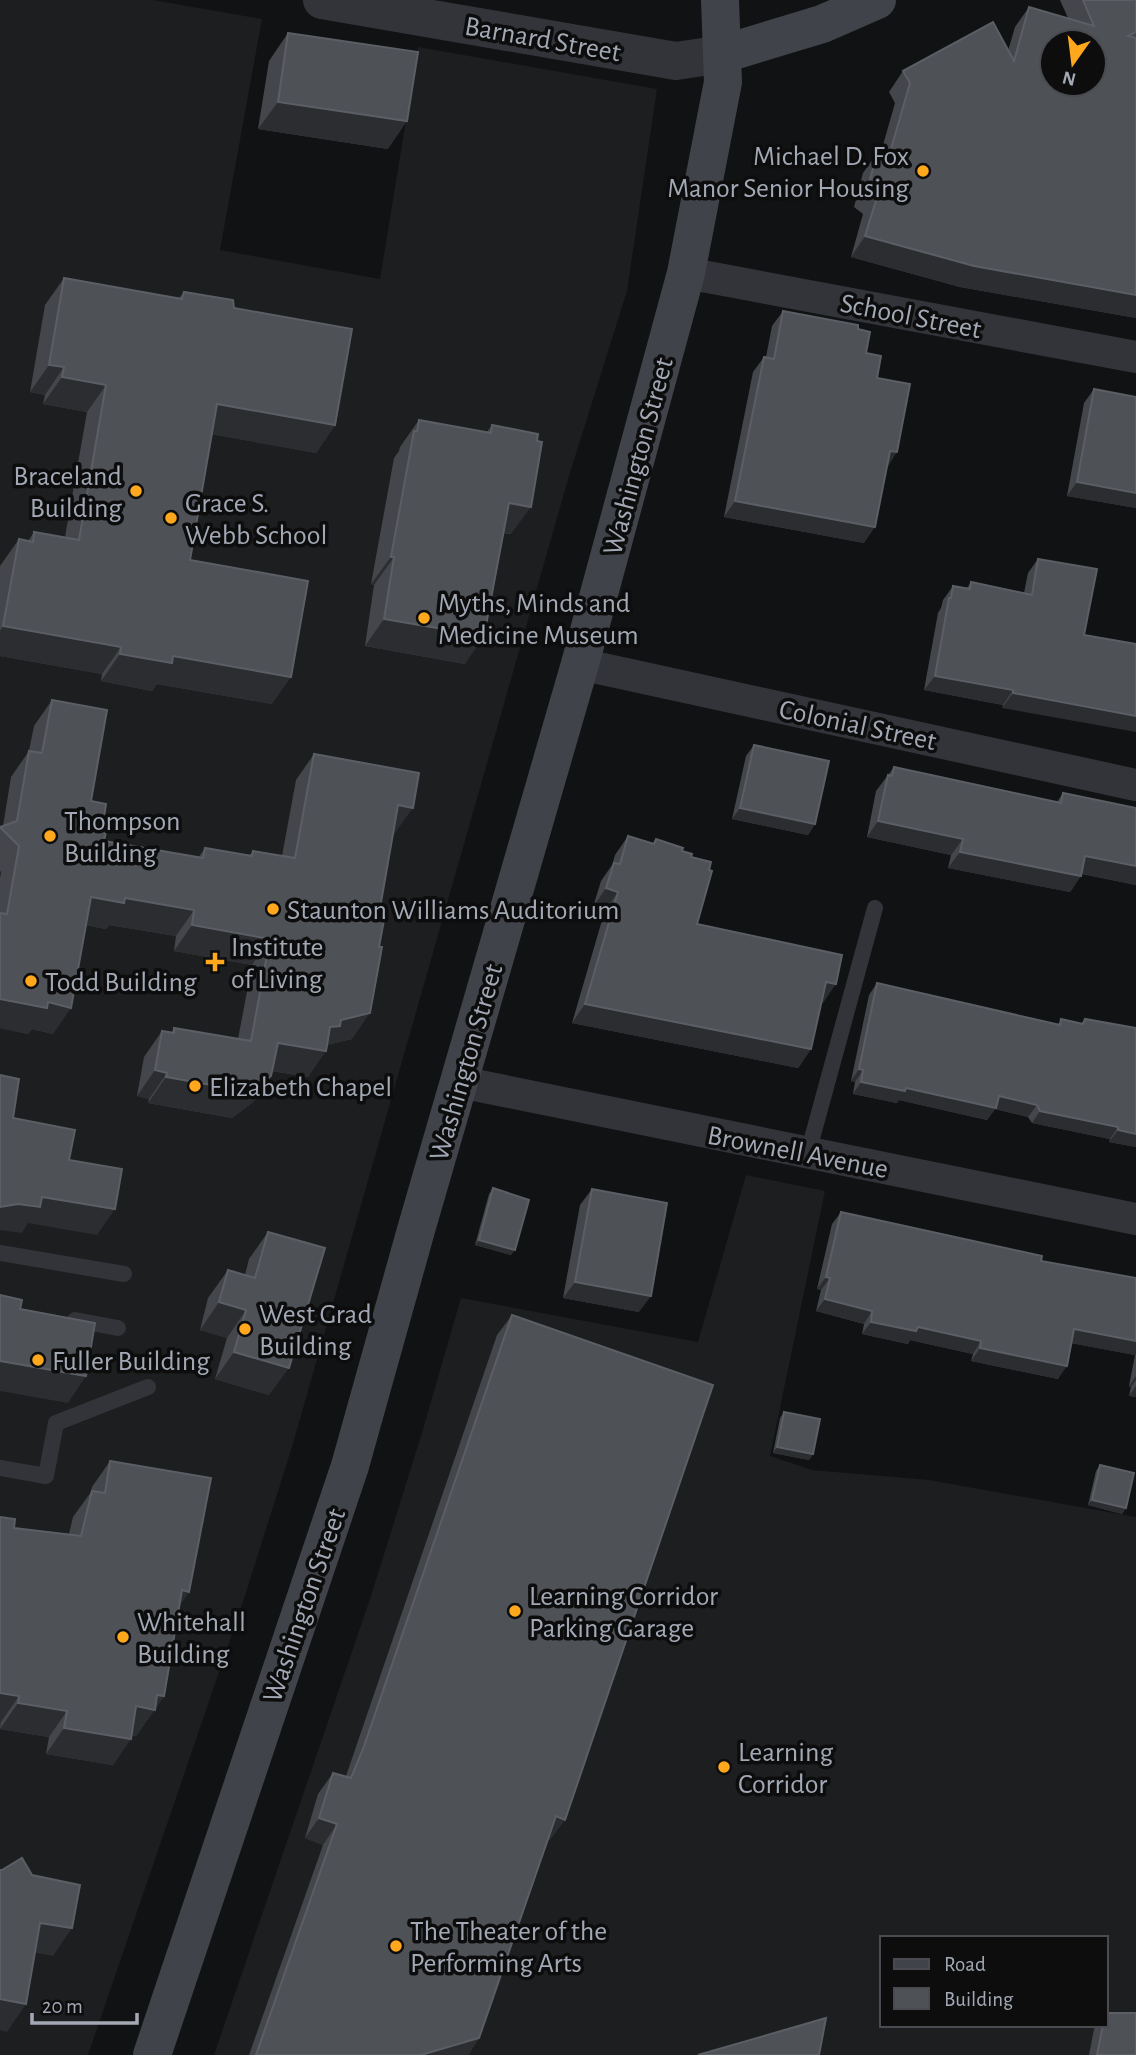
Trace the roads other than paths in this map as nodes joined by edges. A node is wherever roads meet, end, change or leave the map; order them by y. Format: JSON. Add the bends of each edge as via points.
{"nodes":[{"id":1,"x":322,"y":0,"type":"edge"},
{"id":2,"x":720,"y":0,"type":"edge"},
{"id":3,"x":877,"y":0,"type":"edge"},
{"id":4,"x":723,"y":54,"type":"junction"},
{"id":5,"x":686,"y":273,"type":"junction"},
{"id":6,"x":1136,"y":357,"type":"edge"},
{"id":7,"x":580,"y":664,"type":"junction"},
{"id":8,"x":1136,"y":785,"type":"edge"},
{"id":9,"x":875,"y":908,"type":"dead end"},
{"id":10,"x":460,"y":1082,"type":"junction"},
{"id":11,"x":808,"y":1153,"type":"junction"},
{"id":12,"x":1136,"y":1219,"type":"edge"},
{"id":13,"x":0,"y":1253,"type":"edge"},
{"id":14,"x":124,"y":1274,"type":"dead end"},
{"id":15,"x":65,"y":1318,"type":"edge"},
{"id":16,"x":118,"y":1328,"type":"dead end"},
{"id":17,"x":148,"y":1387,"type":"dead end"},
{"id":18,"x":0,"y":1468,"type":"edge"},
{"id":19,"x":152,"y":2055,"type":"edge"}],
"edges":[{"from":1,"to":4,"type":"street","name":"Barnard Street","via":[[676,61]]},
{"from":2,"to":4,"type":"main road","name":"Washington Street"},
{"from":3,"to":4,"type":"main road","via":[[822,24]]},
{"from":4,"to":5,"type":"main road","name":"Washington Street","via":[[723,82]]},
{"from":5,"to":6,"type":"street","name":"School Street"},
{"from":5,"to":7,"type":"main road","name":"Washington Street"},
{"from":7,"to":8,"type":"street","name":"Colonial Street"},
{"from":7,"to":10,"type":"main road","name":"Washington Street"},
{"from":9,"to":11,"type":"lane"},
{"from":10,"to":11,"type":"street","name":"Brownell Avenue"},
{"from":10,"to":19,"type":"main road","name":"Washington Street","via":[[350,1466]]},
{"from":11,"to":12,"type":"street","name":"Brownell Avenue"},
{"from":13,"to":14,"type":"lane"},
{"from":15,"to":16,"type":"lane"},
{"from":17,"to":18,"type":"lane","via":[[56,1423],[46,1476]]}]}
